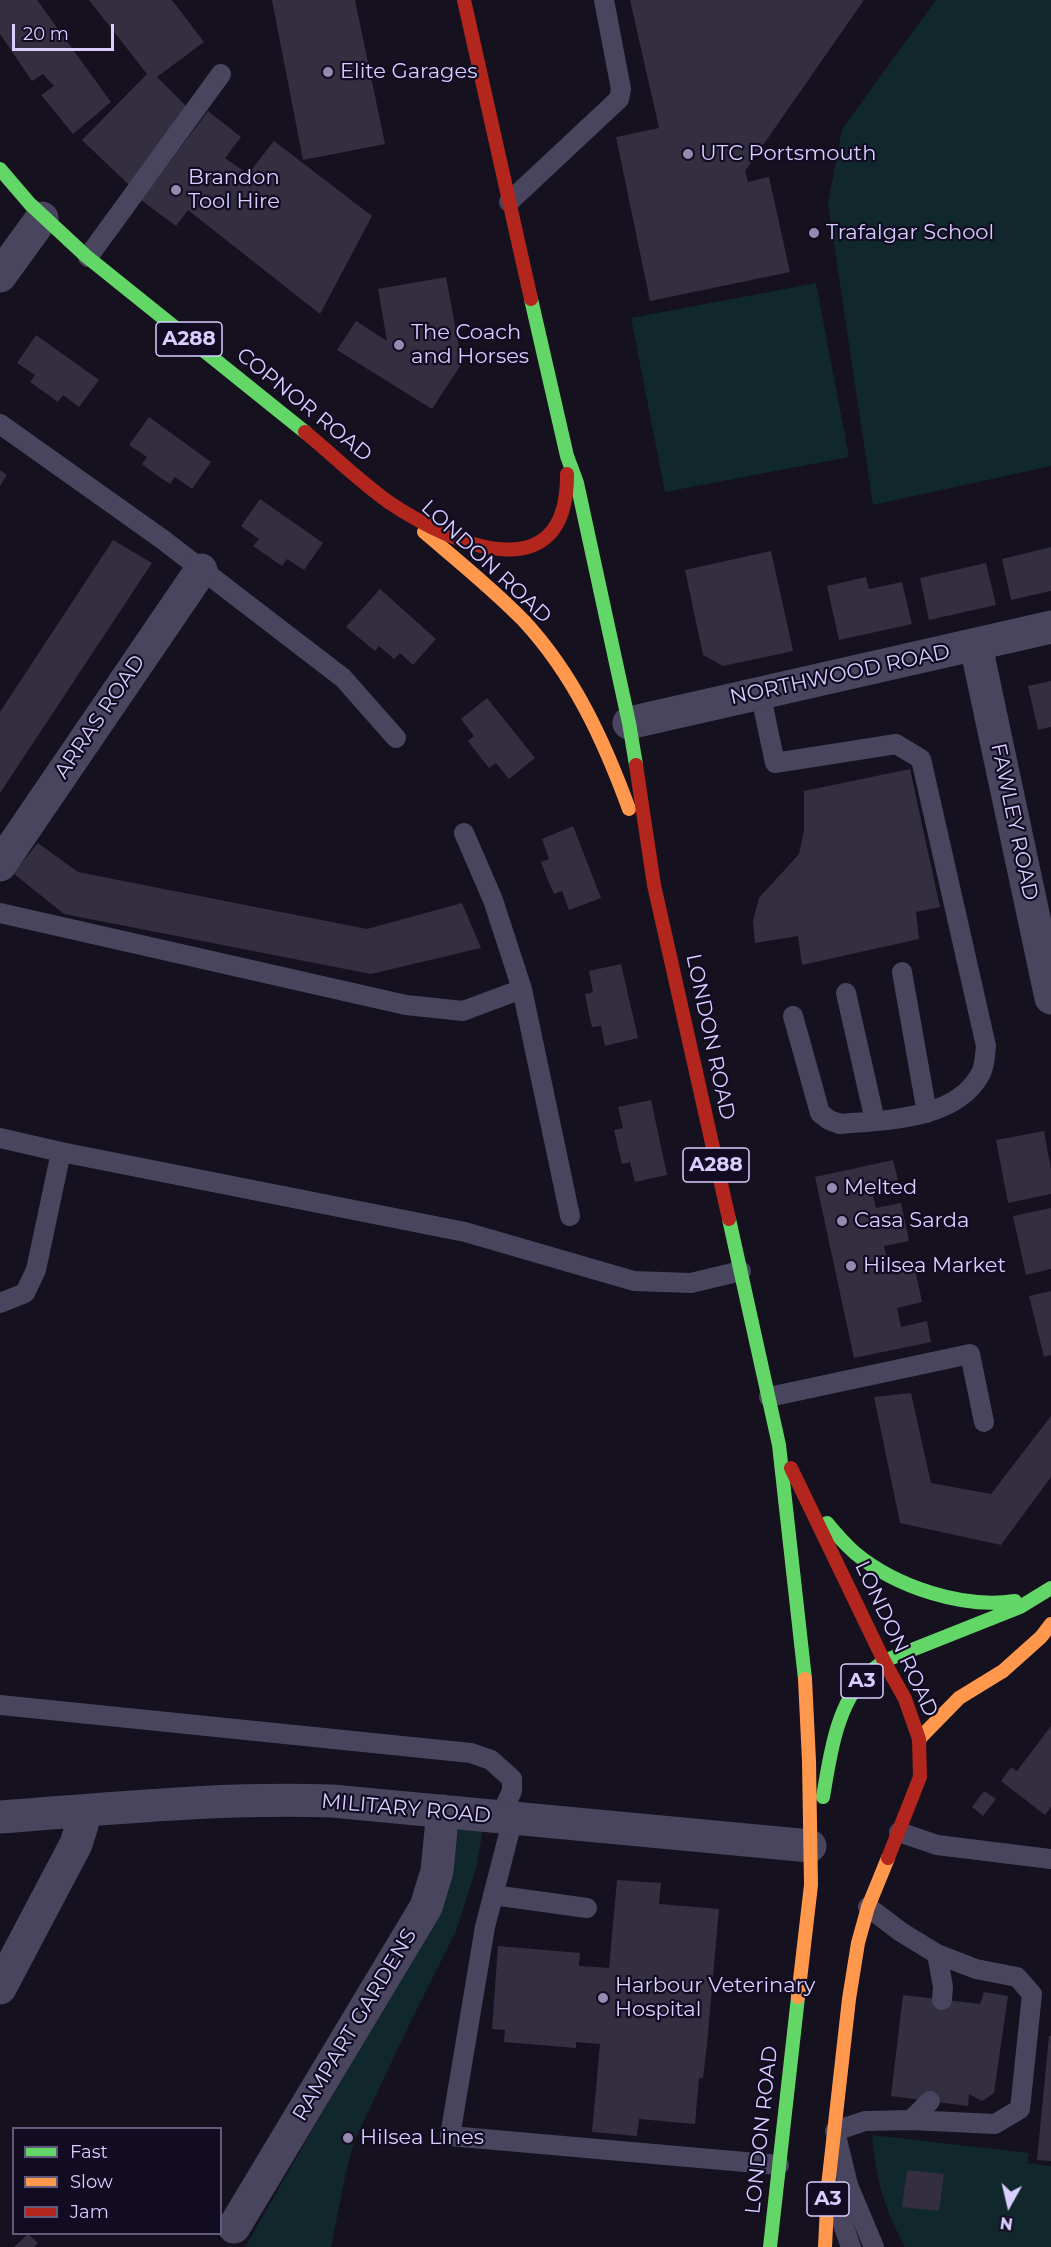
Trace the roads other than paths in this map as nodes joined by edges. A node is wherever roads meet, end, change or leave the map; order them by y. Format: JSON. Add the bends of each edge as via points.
{"nodes":[{"id":1,"x":464,"y":0,"type":"edge"},
{"id":2,"x":604,"y":0,"type":"edge"},
{"id":3,"x":221,"y":74,"type":"dead end"},
{"id":4,"x":0,"y":169,"type":"edge"},
{"id":5,"x":509,"y":202,"type":"junction"},
{"id":6,"x":42,"y":218,"type":"junction"},
{"id":7,"x":88,"y":257,"type":"junction"},
{"id":8,"x":0,"y":276,"type":"edge"},
{"id":9,"x":0,"y":424,"type":"edge"},
{"id":10,"x":567,"y":456,"type":"junction"},
{"id":11,"x":388,"y":501,"type":"junction"},
{"id":12,"x":201,"y":570,"type":"junction"},
{"id":13,"x":1051,"y":627,"type":"edge"},
{"id":14,"x":976,"y":646,"type":"junction"},
{"id":15,"x":760,"y":692,"type":"junction"},
{"id":16,"x":629,"y":723,"type":"junction"},
{"id":17,"x":396,"y":738,"type":"dead end"},
{"id":18,"x":464,"y":833,"type":"dead end"},
{"id":19,"x":0,"y":865,"type":"edge"},
{"id":20,"x":654,"y":885,"type":"junction"},
{"id":21,"x":0,"y":913,"type":"edge"},
{"id":22,"x":902,"y":972,"type":"dead end"},
{"id":23,"x":522,"y":989,"type":"junction"},
{"id":24,"x":846,"y":993,"type":"dead end"},
{"id":25,"x":1051,"y":998,"type":"edge"},
{"id":26,"x":793,"y":1016,"type":"dead end"},
{"id":27,"x":927,"y":1113,"type":"junction"},
{"id":28,"x":875,"y":1121,"type":"junction"},
{"id":29,"x":0,"y":1138,"type":"edge"},
{"id":30,"x":61,"y":1152,"type":"junction"},
{"id":31,"x":570,"y":1216,"type":"dead end"},
{"id":32,"x":741,"y":1271,"type":"junction"},
{"id":33,"x":0,"y":1303,"type":"edge"},
{"id":34,"x":769,"y":1397,"type":"junction"},
{"id":35,"x":984,"y":1422,"type":"dead end"},
{"id":36,"x":779,"y":1445,"type":"junction"},
{"id":37,"x":1049,"y":1589,"type":"edge"},
{"id":38,"x":1051,"y":1624,"type":"edge"},
{"id":39,"x":884,"y":1661,"type":"junction"},
{"id":40,"x":0,"y":1705,"type":"edge"},
{"id":41,"x":919,"y":1739,"type":"junction"},
{"id":42,"x":81,"y":1811,"type":"junction"},
{"id":43,"x":443,"y":1811,"type":"junction"},
{"id":44,"x":0,"y":1817,"type":"edge"},
{"id":45,"x":507,"y":1818,"type":"junction"},
{"id":46,"x":900,"y":1832,"type":"junction"},
{"id":47,"x":810,"y":1846,"type":"junction"},
{"id":48,"x":1051,"y":1859,"type":"edge"},
{"id":49,"x":811,"y":1885,"type":"junction"},
{"id":50,"x":493,"y":1895,"type":"junction"},
{"id":51,"x":868,"y":1907,"type":"junction"},
{"id":52,"x":587,"y":1908,"type":"dead end"},
{"id":53,"x":937,"y":1954,"type":"junction"},
{"id":54,"x":0,"y":1988,"type":"edge"},
{"id":55,"x":942,"y":2000,"type":"dead end"},
{"id":56,"x":930,"y":2101,"type":"dead end"},
{"id":57,"x":911,"y":2120,"type":"junction"},
{"id":58,"x":835,"y":2131,"type":"junction"},
{"id":59,"x":779,"y":2165,"type":"junction"},
{"id":60,"x":828,"y":2186,"type":"junction"},
{"id":61,"x":234,"y":2227,"type":"dead end"},
{"id":62,"x":770,"y":2247,"type":"edge"},
{"id":63,"x":825,"y":2247,"type":"edge"},
{"id":64,"x":851,"y":2247,"type":"edge"},
{"id":65,"x":874,"y":2247,"type":"edge"}],
"edges":[{"from":1,"to":5,"type":"main road","number":"A288"},
{"from":2,"to":5,"type":"lane","via":[[621,89],[619,99]]},
{"from":3,"to":7,"type":"lane"},
{"from":4,"to":6,"type":"main road","name":"COPNOR ROAD","number":"A288"},
{"from":5,"to":10,"type":"main road","number":"A288"},
{"from":6,"to":7,"type":"main road","name":"COPNOR ROAD","number":"A288"},
{"from":6,"to":8,"type":"street"},
{"from":7,"to":11,"type":"main road","name":"COPNOR ROAD","number":"A288"},
{"from":9,"to":12,"type":"lane"},
{"from":10,"to":11,"type":"main road","name":"COPNOR ROAD","number":"A288","via":[[566,505],[557,529],[536,545],[522,549],[487,547],[466,540]]},
{"from":10,"to":16,"type":"main road","name":"LONDON ROAD","via":[[578,483]]},
{"from":11,"to":20,"type":"main road","name":"LONDON ROAD","via":[[509,608],[563,669],[591,719],[621,787]]},
{"from":12,"to":17,"type":"lane","via":[[343,678]]},
{"from":12,"to":19,"type":"street","name":"ARRAS ROAD"},
{"from":13,"to":14,"type":"street","name":"NORTHWOOD ROAD"},
{"from":14,"to":15,"type":"street","name":"NORTHWOOD ROAD"},
{"from":14,"to":25,"type":"street","name":"FAWLEY ROAD"},
{"from":15,"to":16,"type":"street","name":"NORTHWOOD ROAD"},
{"from":15,"to":27,"type":"lane","via":[[775,763],[896,744],[921,759],[986,1046],[982,1071],[971,1088]]},
{"from":16,"to":20,"type":"main road","name":"LONDON ROAD"},
{"from":18,"to":23,"type":"lane","via":[[493,900]]},
{"from":20,"to":32,"type":"main road","name":"LONDON ROAD","number":"A288"},
{"from":21,"to":23,"type":"lane","via":[[406,1005],[463,1011]]},
{"from":22,"to":27,"type":"lane"},
{"from":23,"to":31,"type":"lane"},
{"from":24,"to":28,"type":"lane"},
{"from":26,"to":28,"type":"lane","via":[[820,1113],[840,1124]]},
{"from":27,"to":28,"type":"lane"},
{"from":29,"to":30,"type":"lane"},
{"from":30,"to":32,"type":"lane","via":[[465,1232],[634,1281],[692,1283]]},
{"from":30,"to":33,"type":"lane","via":[[36,1270],[25,1293]]},
{"from":32,"to":34,"type":"main road","name":"LONDON ROAD","number":"A288"},
{"from":34,"to":35,"type":"lane","via":[[969,1354]]},
{"from":34,"to":36,"type":"main road","name":"LONDON ROAD","number":"A288"},
{"from":36,"to":37,"type":"main road","name":"LONDON ROAD","via":[[824,1519],[844,1543],[886,1572],[951,1597],[988,1605],[1005,1604]]},
{"from":36,"to":39,"type":"main road","name":"LONDON ROAD"},
{"from":36,"to":47,"type":"main road","name":"LONDON ROAD","via":[[804,1666]]},
{"from":37,"to":39,"type":"main road","number":"A3","via":[[1012,1610]]},
{"from":38,"to":41,"type":"main road","via":[[1003,1671],[959,1698]]},
{"from":39,"to":41,"type":"main road","name":"LONDON ROAD","via":[[905,1699]]},
{"from":39,"to":49,"type":"main road","number":"A3","via":[[866,1675],[839,1725],[827,1771]]},
{"from":40,"to":45,"type":"lane","via":[[471,1753],[491,1760],[512,1779]]},
{"from":41,"to":46,"type":"main road","name":"LONDON ROAD","number":"A3","via":[[920,1777]]},
{"from":42,"to":43,"type":"street","name":"MILITARY ROAD","via":[[293,1800]]},
{"from":42,"to":44,"type":"street","name":"MILITARY ROAD"},
{"from":42,"to":54,"type":"street","via":[[82,1826],[76,1844]]},
{"from":43,"to":45,"type":"street","name":"MILITARY ROAD"},
{"from":43,"to":61,"type":"street","name":"RAMPART GARDENS","via":[[437,1872],[426,1907]]},
{"from":45,"to":47,"type":"street","name":"MILITARY ROAD"},
{"from":45,"to":50,"type":"lane"},
{"from":46,"to":48,"type":"lane","via":[[938,1845]]},
{"from":46,"to":51,"type":"main road","name":"LONDON ROAD","number":"A3"},
{"from":47,"to":49,"type":"main road","name":"LONDON ROAD"},
{"from":49,"to":59,"type":"main road","name":"LONDON ROAD","number":"A3"},
{"from":50,"to":52,"type":"lane"},
{"from":50,"to":59,"type":"lane","via":[[450,2136]]},
{"from":51,"to":53,"type":"lane"},
{"from":51,"to":58,"type":"main road","name":"LONDON ROAD","number":"A3","via":[[849,1999]]},
{"from":53,"to":55,"type":"lane"},
{"from":53,"to":57,"type":"lane","via":[[976,1969],[1017,1977],[1032,1994],[1020,2109],[995,2124]]},
{"from":56,"to":57,"type":"lane"},
{"from":57,"to":58,"type":"lane","via":[[865,2121]]},
{"from":58,"to":60,"type":"main road","name":"LONDON ROAD","number":"A3"},
{"from":58,"to":65,"type":"lane","via":[[848,2185]]},
{"from":59,"to":62,"type":"main road","name":"LONDON ROAD","number":"A3"},
{"from":60,"to":63,"type":"main road","name":"LONDON ROAD","number":"A3"},
{"from":60,"to":64,"type":"lane"}]}
